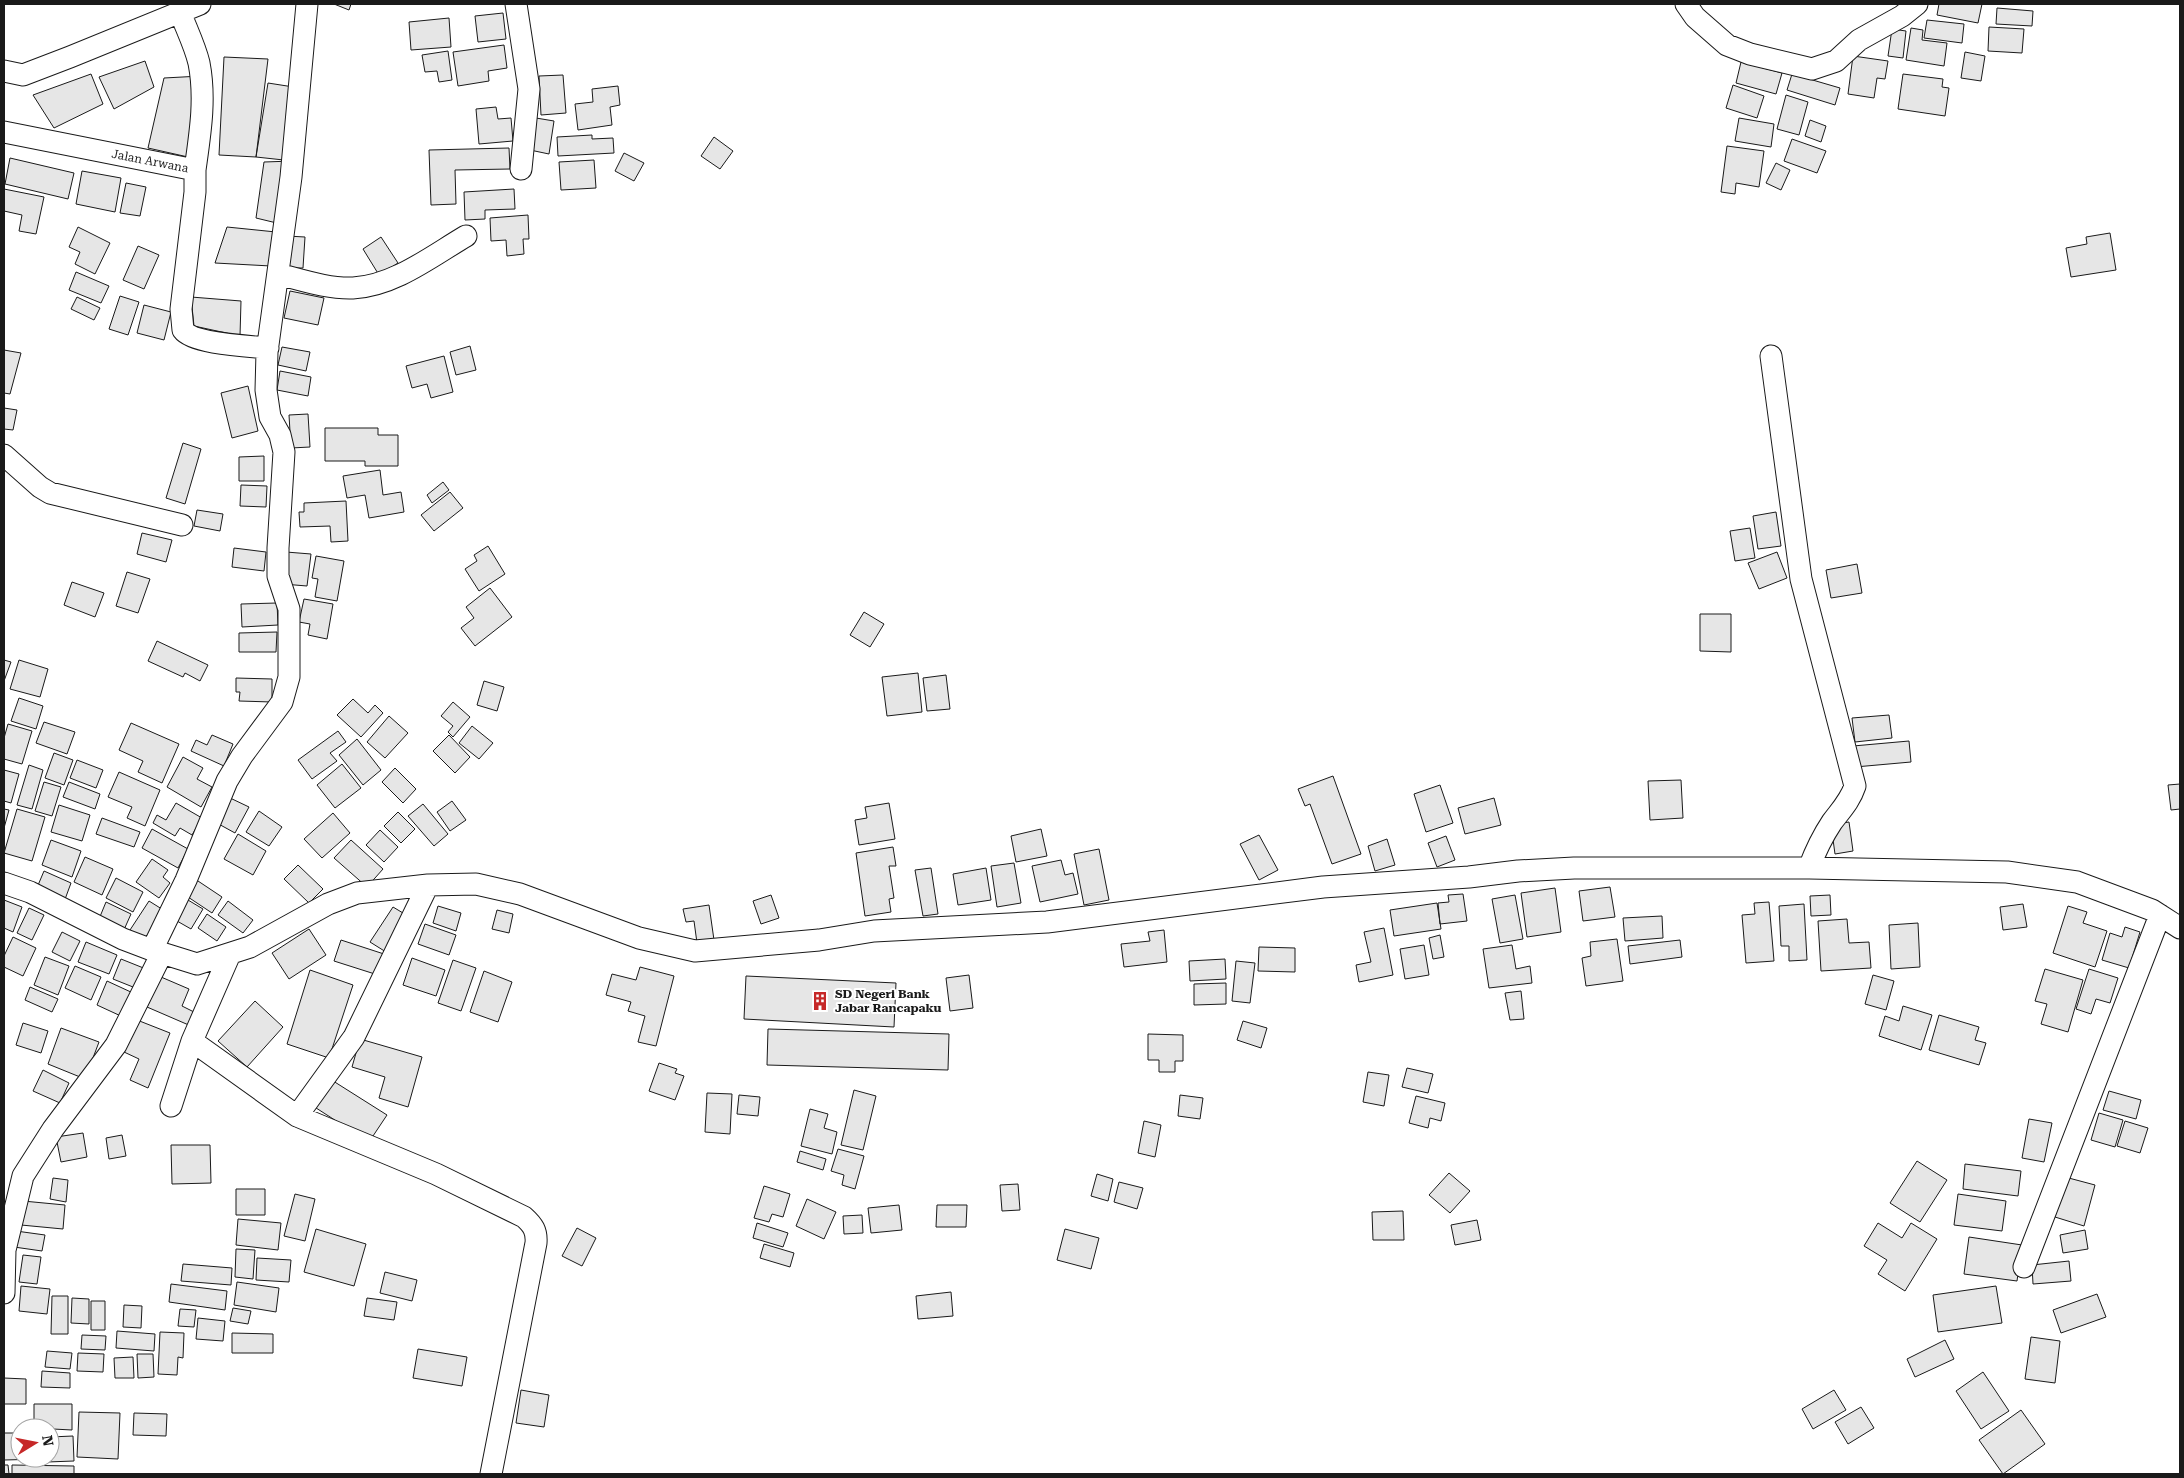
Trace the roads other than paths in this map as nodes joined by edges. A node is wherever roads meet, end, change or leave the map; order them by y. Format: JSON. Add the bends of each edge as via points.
{"nodes":[{"id":1,"x":200,"y":4,"type":"edge"},
{"id":2,"x":307,"y":4,"type":"edge"},
{"id":3,"x":516,"y":4,"type":"edge"},
{"id":4,"x":1686,"y":4,"type":"edge"},
{"id":5,"x":1917,"y":4,"type":"edge"},
{"id":6,"x":180,"y":12,"type":"junction"},
{"id":7,"x":4,"y":71,"type":"edge"},
{"id":8,"x":4,"y":132,"type":"edge"},
{"id":9,"x":521,"y":169,"type":"dead end"},
{"id":10,"x":195,"y":170,"type":"junction"},
{"id":11,"x":466,"y":236,"type":"dead end"},
{"id":12,"x":278,"y":274,"type":"junction"},
{"id":13,"x":268,"y":348,"type":"junction"},
{"id":14,"x":1771,"y":356,"type":"dead end"},
{"id":15,"x":4,"y":455,"type":"edge"},
{"id":16,"x":182,"y":525,"type":"dead end"},
{"id":17,"x":1809,"y":868,"type":"junction"},
{"id":18,"x":4,"y":883,"type":"edge"},
{"id":19,"x":428,"y":885,"type":"junction"},
{"id":20,"x":2160,"y":915,"type":"junction"},
{"id":21,"x":2180,"y":928,"type":"edge"},
{"id":22,"x":157,"y":952,"type":"junction"},
{"id":23,"x":230,"y":954,"type":"junction"},
{"id":24,"x":192,"y":1041,"type":"junction"},
{"id":25,"x":171,"y":1106,"type":"dead end"},
{"id":26,"x":296,"y":1116,"type":"junction"},
{"id":27,"x":2024,"y":1267,"type":"dead end"},
{"id":28,"x":4,"y":1293,"type":"edge"},
{"id":29,"x":491,"y":1474,"type":"edge"}],
"edges":[{"from":1,"to":6,"type":"street"},
{"from":2,"to":12,"type":"street","via":[[291,177]]},
{"from":3,"to":9,"type":"street","via":[[529,89]]},
{"from":4,"to":5,"type":"street","via":[[1695,17],[1727,45],[1812,69],[1836,61],[1859,40]]},
{"from":6,"to":7,"type":"street","via":[[23,74]]},
{"from":6,"to":10,"type":"street","name":"Jalan Arwana","via":[[198,61],[202,88]]},
{"from":8,"to":10,"type":"street","name":"Jalan Arwana"},
{"from":10,"to":13,"type":"street","via":[[182,309],[183,330],[190,336]]},
{"from":11,"to":12,"type":"street","via":[[398,275],[375,284],[352,288],[331,286]]},
{"from":12,"to":13,"type":"street"},
{"from":13,"to":22,"type":"street","via":[[266,390],[270,417],[280,435],[284,452],[278,576],[289,609],[289,677],[282,702],[227,781]]},
{"from":14,"to":17,"type":"street","via":[[1801,579],[1855,786],[1851,800],[1819,843]]},
{"from":15,"to":16,"type":"street","via":[[50,493]]},
{"from":17,"to":19,"type":"street","via":[[1518,871],[1323,886],[1048,922],[874,931],[819,940],[695,951],[639,938],[520,894],[476,884]]},
{"from":17,"to":20,"type":"street","via":[[1969,870],[2041,877],[2077,882]]},
{"from":18,"to":22,"type":"street"},
{"from":19,"to":23,"type":"street","via":[[357,893],[328,904],[273,935]]},
{"from":19,"to":26,"type":"street","via":[[354,1037]]},
{"from":20,"to":21,"type":"street"},
{"from":20,"to":27,"type":"street"},
{"from":22,"to":23,"type":"street","via":[[197,964]]},
{"from":22,"to":28,"type":"street","via":[[116,1045],[23,1176],[5,1250]]},
{"from":23,"to":24,"type":"street"},
{"from":24,"to":25,"type":"street"},
{"from":24,"to":26,"type":"street"},
{"from":26,"to":29,"type":"street","via":[[445,1178],[524,1217],[536,1231]]}]}
